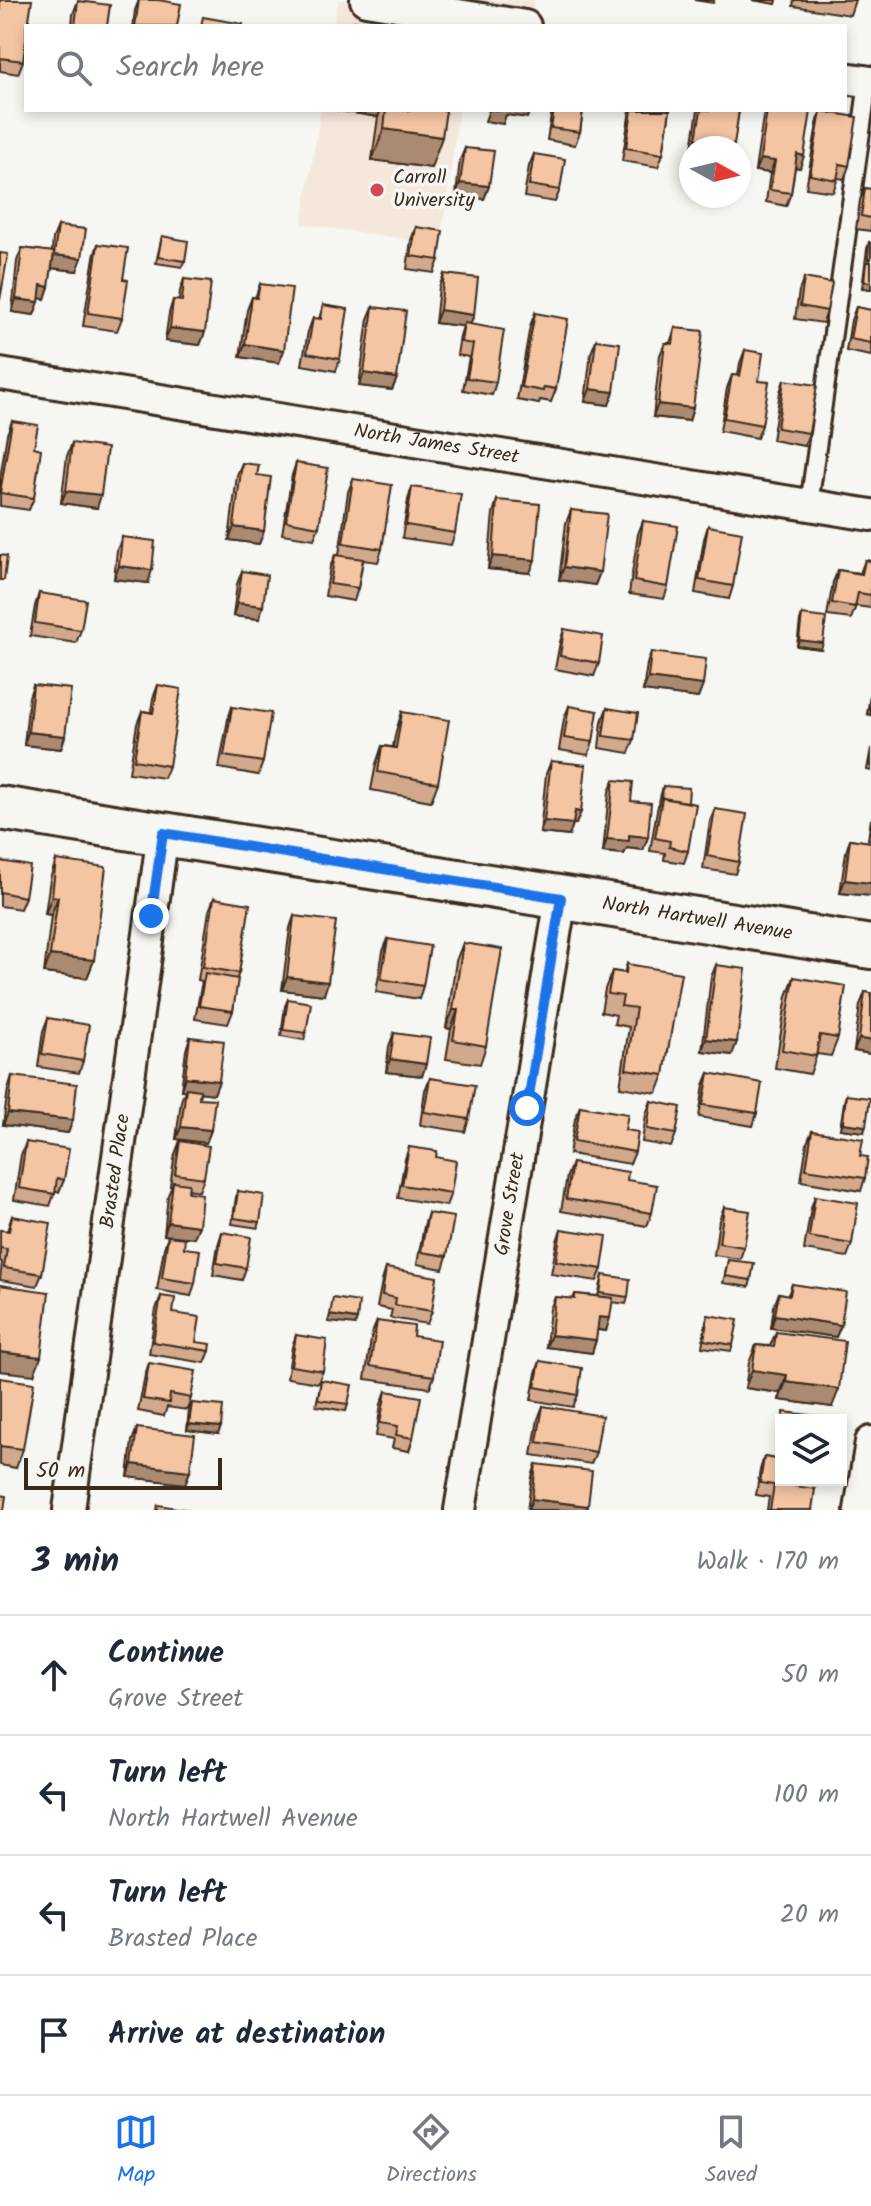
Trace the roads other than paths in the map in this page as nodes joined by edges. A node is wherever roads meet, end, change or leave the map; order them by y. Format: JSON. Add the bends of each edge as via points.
{"nodes":[{"id":1,"x":366,"y":0,"type":"edge"},
{"id":2,"x":513,"y":24,"type":"edge"},
{"id":3,"x":861,"y":81,"type":"edge"},
{"id":4,"x":0,"y":374,"type":"edge"},
{"id":5,"x":809,"y":505,"type":"junction"},
{"id":6,"x":871,"y":515,"type":"edge"},
{"id":7,"x":0,"y":808,"type":"edge"},
{"id":8,"x":163,"y":833,"type":"junction"},
{"id":9,"x":561,"y":898,"type":"junction"},
{"id":10,"x":871,"y":947,"type":"edge"},
{"id":11,"x":871,"y":1442,"type":"edge"},
{"id":12,"x":69,"y":1510,"type":"edge"},
{"id":13,"x":460,"y":1510,"type":"edge"},
{"id":14,"x":860,"y":1510,"type":"edge"}],
"edges":[{"from":1,"to":2,"type":"street"},
{"from":3,"to":5,"type":"lane"},
{"from":4,"to":5,"type":"street","name":"North James Street"},
{"from":5,"to":6,"type":"street","name":"North James Street"},
{"from":7,"to":8,"type":"street","name":"North Hartwell Avenue"},
{"from":8,"to":9,"type":"street","name":"North Hartwell Avenue"},
{"from":8,"to":12,"type":"street","name":"Brasted Place"},
{"from":9,"to":10,"type":"street","name":"North Hartwell Avenue"},
{"from":9,"to":13,"type":"street","name":"Grove Street"},
{"from":11,"to":14,"type":"street"}]}
